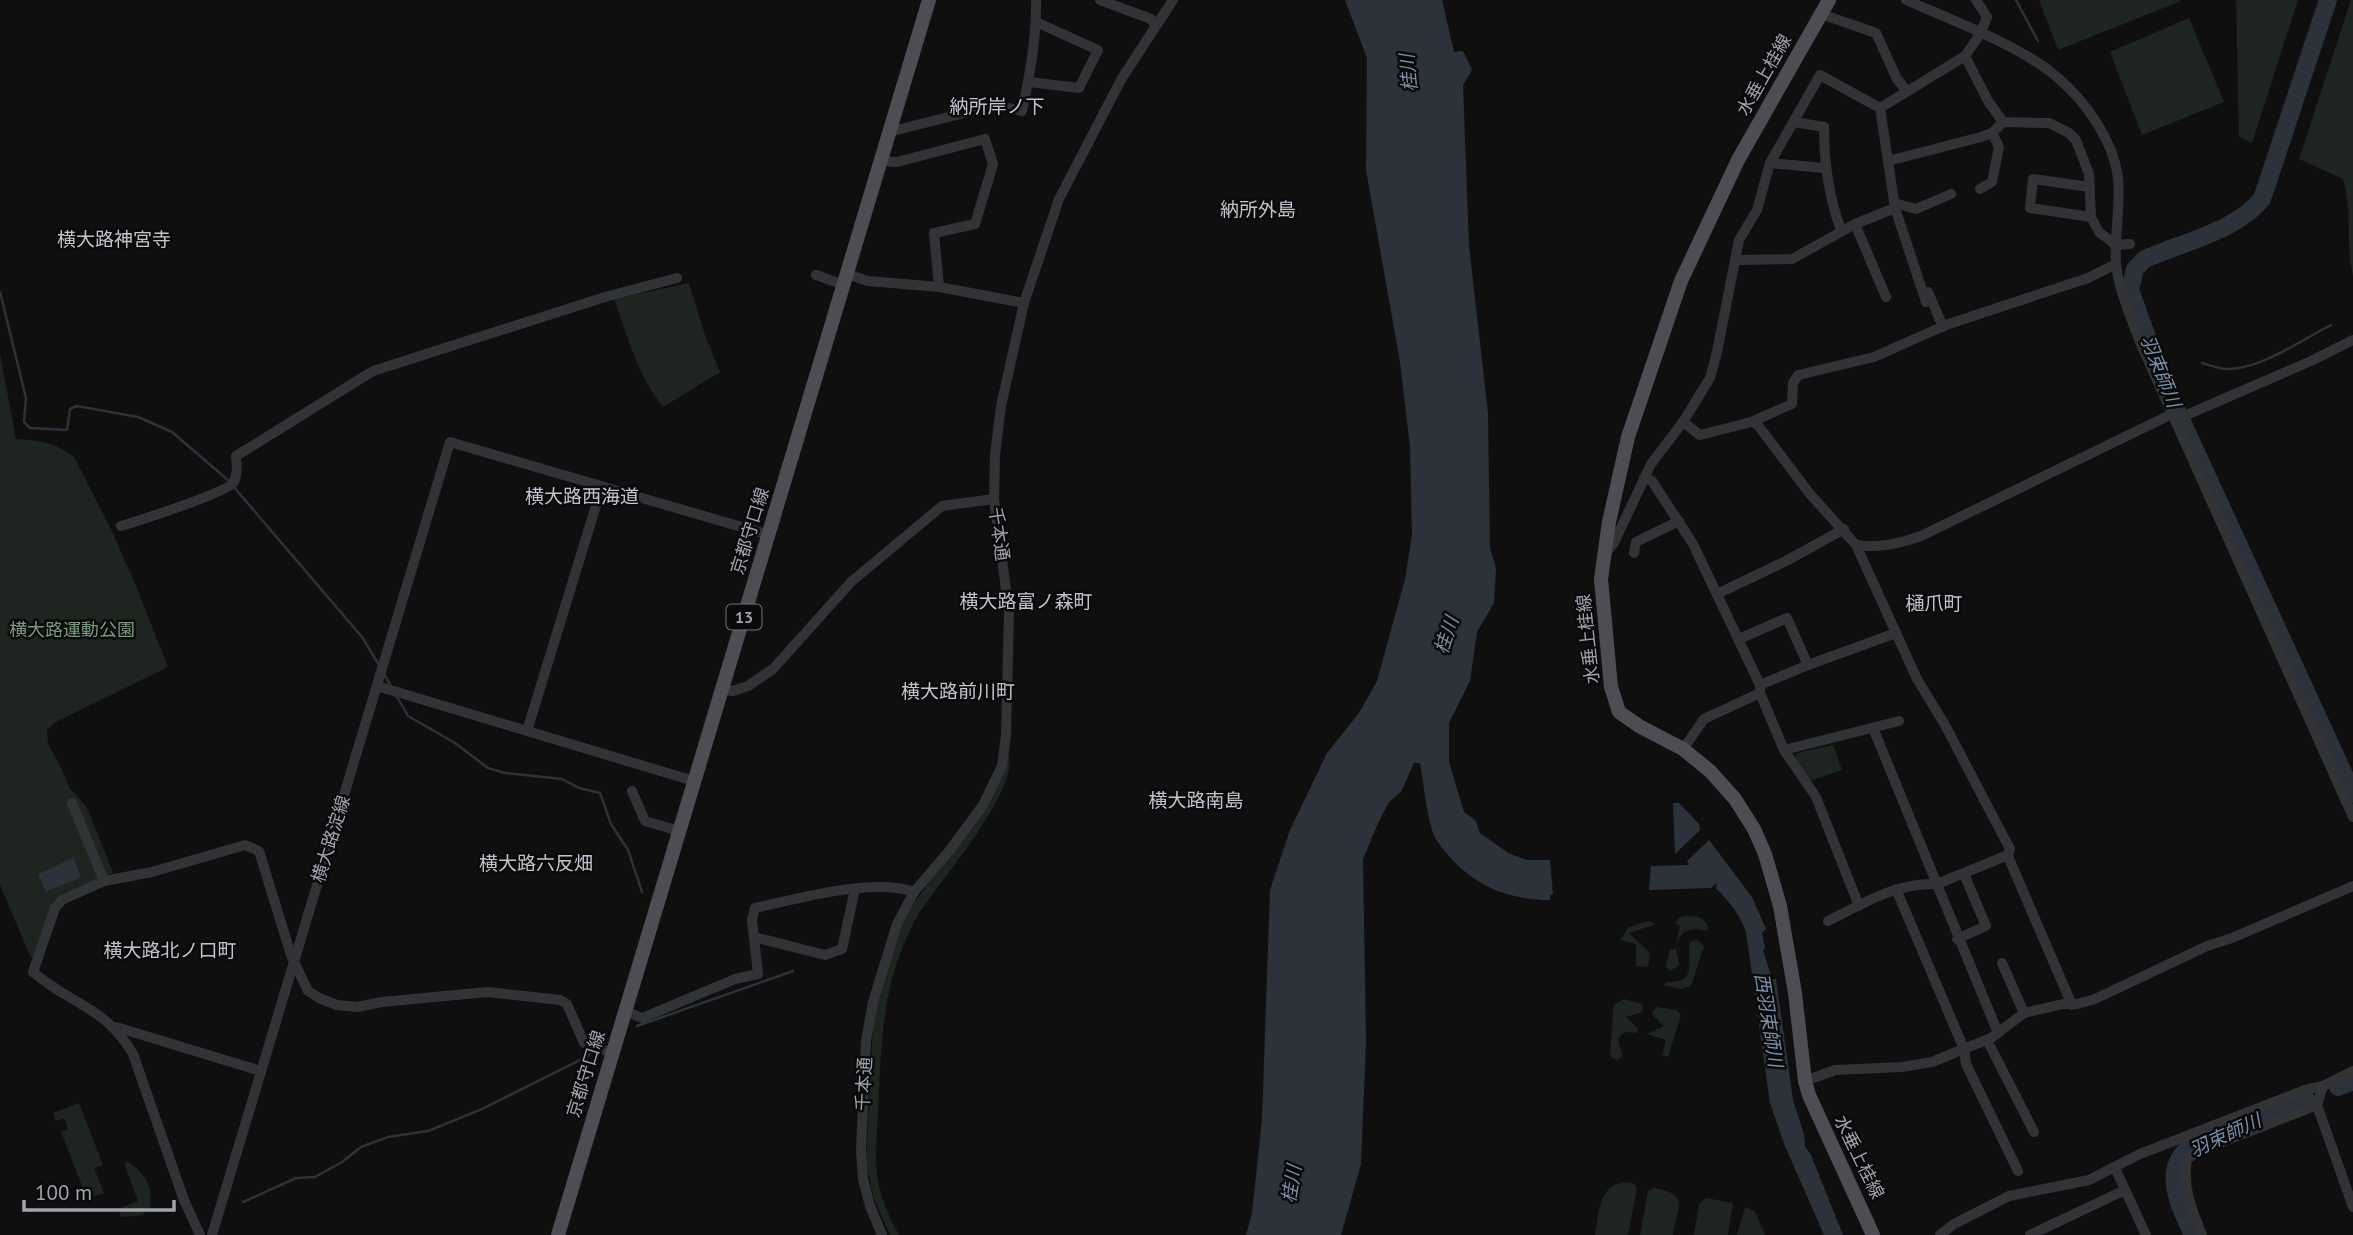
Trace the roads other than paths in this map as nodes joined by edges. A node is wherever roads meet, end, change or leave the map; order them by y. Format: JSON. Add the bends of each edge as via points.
{"nodes":[{"id":1,"x":929,"y":0,"type":"edge"},
{"id":2,"x":1035,"y":0,"type":"edge"},
{"id":3,"x":1100,"y":0,"type":"edge"},
{"id":4,"x":1173,"y":0,"type":"edge"},
{"id":5,"x":1829,"y":0,"type":"edge"},
{"id":6,"x":1906,"y":0,"type":"edge"},
{"id":7,"x":1976,"y":0,"type":"edge"},
{"id":8,"x":1821,"y":14,"type":"junction"},
{"id":9,"x":1036,"y":22,"type":"junction"},
{"id":10,"x":1155,"y":25,"type":"junction"},
{"id":11,"x":1980,"y":34,"type":"junction"},
{"id":12,"x":1965,"y":56,"type":"junction"},
{"id":13,"x":1029,"y":82,"type":"junction"},
{"id":14,"x":1906,"y":91,"type":"junction"},
{"id":15,"x":1880,"y":108,"type":"junction"},
{"id":16,"x":2003,"y":121,"type":"junction"},
{"id":17,"x":1794,"y":122,"type":"junction"},
{"id":18,"x":889,"y":132,"type":"junction"},
{"id":19,"x":1992,"y":133,"type":"junction"},
{"id":20,"x":880,"y":161,"type":"junction"},
{"id":21,"x":1888,"y":161,"type":"junction"},
{"id":22,"x":1770,"y":163,"type":"junction"},
{"id":23,"x":1824,"y":168,"type":"junction"},
{"id":24,"x":2090,"y":187,"type":"junction"},
{"id":25,"x":1980,"y":189,"type":"dead end"},
{"id":26,"x":1951,"y":194,"type":"dead end"},
{"id":27,"x":1894,"y":205,"type":"junction"},
{"id":28,"x":2091,"y":217,"type":"junction"},
{"id":29,"x":1855,"y":224,"type":"junction"},
{"id":30,"x":1841,"y":230,"type":"junction"},
{"id":31,"x":2130,"y":244,"type":"dead end"},
{"id":32,"x":2116,"y":245,"type":"junction"},
{"id":33,"x":1908,"y":252,"type":"junction"},
{"id":34,"x":1736,"y":260,"type":"junction"},
{"id":35,"x":2116,"y":264,"type":"junction"},
{"id":36,"x":816,"y":275,"type":"dead end"},
{"id":37,"x":677,"y":278,"type":"dead end"},
{"id":38,"x":846,"y":279,"type":"junction"},
{"id":39,"x":939,"y":287,"type":"junction"},
{"id":40,"x":1886,"y":297,"type":"dead end"},
{"id":41,"x":1926,"y":302,"type":"dead end"},
{"id":42,"x":1024,"y":303,"type":"junction"},
{"id":43,"x":1943,"y":327,"type":"junction"},
{"id":44,"x":2350,"y":341,"type":"edge"},
{"id":45,"x":2173,"y":417,"type":"junction"},
{"id":46,"x":1683,"y":422,"type":"junction"},
{"id":47,"x":1751,"y":422,"type":"junction"},
{"id":48,"x":1644,"y":478,"type":"junction"},
{"id":49,"x":602,"y":486,"type":"junction"},
{"id":50,"x":994,"y":499,"type":"junction"},
{"id":51,"x":1679,"y":522,"type":"junction"},
{"id":52,"x":121,"y":526,"type":"dead end"},
{"id":53,"x":1843,"y":529,"type":"junction"},
{"id":54,"x":769,"y":535,"type":"junction"},
{"id":55,"x":1856,"y":545,"type":"junction"},
{"id":56,"x":1634,"y":553,"type":"dead end"},
{"id":57,"x":1604,"y":555,"type":"junction"},
{"id":58,"x":1717,"y":594,"type":"junction"},
{"id":59,"x":1896,"y":633,"type":"junction"},
{"id":60,"x":1740,"y":639,"type":"junction"},
{"id":61,"x":1808,"y":665,"type":"junction"},
{"id":62,"x":377,"y":686,"type":"junction"},
{"id":63,"x":1760,"y":689,"type":"junction"},
{"id":64,"x":722,"y":690,"type":"junction"},
{"id":65,"x":1899,"y":720,"type":"dead end"},
{"id":66,"x":1872,"y":728,"type":"junction"},
{"id":67,"x":527,"y":731,"type":"junction"},
{"id":68,"x":1683,"y":749,"type":"junction"},
{"id":69,"x":1784,"y":750,"type":"junction"},
{"id":70,"x":694,"y":782,"type":"junction"},
{"id":71,"x":632,"y":791,"type":"dead end"},
{"id":72,"x":72,"y":803,"type":"dead end"},
{"id":73,"x":2353,"y":817,"type":"edge"},
{"id":74,"x":679,"y":831,"type":"junction"},
{"id":75,"x":2008,"y":855,"type":"junction"},
{"id":76,"x":1964,"y":874,"type":"junction"},
{"id":77,"x":104,"y":881,"type":"junction"},
{"id":78,"x":1937,"y":884,"type":"junction"},
{"id":79,"x":2353,"y":886,"type":"edge"},
{"id":80,"x":855,"y":889,"type":"junction"},
{"id":81,"x":1896,"y":889,"type":"junction"},
{"id":82,"x":914,"y":892,"type":"junction"},
{"id":83,"x":1859,"y":906,"type":"junction"},
{"id":84,"x":1828,"y":921,"type":"dead end"},
{"id":85,"x":754,"y":937,"type":"junction"},
{"id":86,"x":1958,"y":939,"type":"junction"},
{"id":87,"x":294,"y":961,"type":"junction"},
{"id":88,"x":2002,"y":963,"type":"dead end"},
{"id":89,"x":2072,"y":1005,"type":"junction"},
{"id":90,"x":625,"y":1011,"type":"junction"},
{"id":91,"x":2024,"y":1013,"type":"junction"},
{"id":92,"x":114,"y":1027,"type":"junction"},
{"id":93,"x":1998,"y":1033,"type":"junction"},
{"id":94,"x":1987,"y":1040,"type":"junction"},
{"id":95,"x":1964,"y":1049,"type":"junction"},
{"id":96,"x":607,"y":1051,"type":"junction"},
{"id":97,"x":261,"y":1070,"type":"junction"},
{"id":98,"x":2353,"y":1070,"type":"edge"},
{"id":99,"x":1805,"y":1081,"type":"junction"},
{"id":100,"x":2323,"y":1086,"type":"junction"},
{"id":101,"x":2317,"y":1105,"type":"junction"},
{"id":102,"x":2034,"y":1132,"type":"dead end"},
{"id":103,"x":2115,"y":1168,"type":"junction"},
{"id":104,"x":2018,"y":1171,"type":"dead end"},
{"id":105,"x":2125,"y":1191,"type":"junction"},
{"id":106,"x":2353,"y":1207,"type":"edge"},
{"id":107,"x":200,"y":1235,"type":"edge"},
{"id":108,"x":212,"y":1235,"type":"edge"},
{"id":109,"x":558,"y":1235,"type":"edge"},
{"id":110,"x":882,"y":1235,"type":"edge"},
{"id":111,"x":1873,"y":1235,"type":"edge"},
{"id":112,"x":1940,"y":1235,"type":"edge"},
{"id":113,"x":2030,"y":1235,"type":"edge"},
{"id":114,"x":2146,"y":1235,"type":"edge"},
{"id":115,"x":2202,"y":1235,"type":"edge"}],
"edges":[{"from":1,"to":18,"type":"main road","name":"京都守口線","number":"13"},
{"from":2,"to":9,"type":"street"},
{"from":3,"to":10,"type":"street","via":[[1151,19]]},
{"from":4,"to":10,"type":"street","name":"千本通"},
{"from":5,"to":8,"type":"main road","name":"水垂上桂線"},
{"from":6,"to":11,"type":"street"},
{"from":7,"to":11,"type":"street","via":[[1987,17]]},
{"from":8,"to":14,"type":"street","via":[[1875,33]]},
{"from":8,"to":57,"type":"main road","name":"水垂上桂線","via":[[1738,160],[1681,281],[1628,437]]},
{"from":9,"to":13,"type":"street"},
{"from":9,"to":13,"type":"street","via":[[1098,50],[1079,88]]},
{"from":10,"to":42,"type":"street","name":"千本通","via":[[1059,199]]},
{"from":11,"to":12,"type":"street"},
{"from":11,"to":32,"type":"street","via":[[2057,77],[2102,133],[2118,179]]},
{"from":12,"to":14,"type":"street"},
{"from":12,"to":16,"type":"street"},
{"from":13,"to":18,"type":"street","via":[[1022,111],[996,105]]},
{"from":14,"to":15,"type":"street"},
{"from":15,"to":17,"type":"street","via":[[1821,75]]},
{"from":15,"to":21,"type":"street"},
{"from":16,"to":19,"type":"street"},
{"from":16,"to":24,"type":"street","via":[[2049,123],[2069,133],[2076,140]]},
{"from":17,"to":22,"type":"street"},
{"from":17,"to":23,"type":"street","via":[[1824,127]]},
{"from":18,"to":20,"type":"main road","name":"京都守口線","number":"13"},
{"from":19,"to":21,"type":"street"},
{"from":19,"to":25,"type":"street","via":[[1999,147],[1992,182]]},
{"from":20,"to":38,"type":"main road","name":"京都守口線","number":"13"},
{"from":20,"to":39,"type":"street","via":[[897,162],[985,139],[993,164],[975,225],[934,233]]},
{"from":21,"to":27,"type":"street"},
{"from":22,"to":23,"type":"street"},
{"from":22,"to":34,"type":"street","via":[[1757,210],[1739,240]]},
{"from":23,"to":30,"type":"street"},
{"from":24,"to":28,"type":"street"},
{"from":24,"to":28,"type":"street","via":[[2033,179],[2029,208]]},
{"from":26,"to":27,"type":"street","via":[[1916,209]]},
{"from":27,"to":29,"type":"street"},
{"from":27,"to":33,"type":"street"},
{"from":28,"to":32,"type":"street","via":[[2099,232]]},
{"from":29,"to":30,"type":"street"},
{"from":29,"to":40,"type":"street"},
{"from":30,"to":34,"type":"street","via":[[1792,259]]},
{"from":31,"to":32,"type":"street"},
{"from":32,"to":35,"type":"street"},
{"from":33,"to":41,"type":"street"},
{"from":33,"to":43,"type":"street","via":[[1915,258]]},
{"from":34,"to":46,"type":"street","via":[[1714,367]]},
{"from":35,"to":43,"type":"street","via":[[2088,278]]},
{"from":35,"to":45,"type":"street","via":[[2139,340]]},
{"from":36,"to":38,"type":"street"},
{"from":37,"to":52,"type":"street","via":[[373,371],[236,456],[232,484]]},
{"from":38,"to":39,"type":"street"},
{"from":38,"to":54,"type":"main road","name":"京都守口線","number":"13"},
{"from":39,"to":42,"type":"street"},
{"from":42,"to":50,"type":"street","name":"千本通","via":[[1001,406]]},
{"from":43,"to":47,"type":"street","via":[[1874,357],[1797,375],[1792,404]]},
{"from":44,"to":45,"type":"street","via":[[2311,362]]},
{"from":45,"to":55,"type":"street","via":[[1920,536],[1897,545]]},
{"from":45,"to":73,"type":"street"},
{"from":46,"to":47,"type":"street","via":[[1700,435]]},
{"from":46,"to":48,"type":"street"},
{"from":47,"to":53,"type":"street"},
{"from":48,"to":51,"type":"street","via":[[1652,481]]},
{"from":48,"to":57,"type":"street","via":[[1615,542]]},
{"from":49,"to":54,"type":"street"},
{"from":49,"to":62,"type":"street","name":"横大路淀線","via":[[450,442]]},
{"from":49,"to":67,"type":"street"},
{"from":50,"to":64,"type":"street","via":[[942,506],[851,582],[773,669],[748,685]]},
{"from":50,"to":82,"type":"street","name":"千本通","via":[[1009,612],[1002,766],[983,805]]},
{"from":51,"to":56,"type":"street","via":[[1636,542]]},
{"from":51,"to":58,"type":"street"},
{"from":53,"to":55,"type":"street"},
{"from":53,"to":58,"type":"street"},
{"from":54,"to":64,"type":"main road","name":"京都守口線","number":"13"},
{"from":55,"to":59,"type":"street"},
{"from":57,"to":68,"type":"main road","name":"水垂上桂線","via":[[1604,618],[1611,687],[1619,712]]},
{"from":58,"to":60,"type":"street"},
{"from":59,"to":61,"type":"street"},
{"from":59,"to":75,"type":"street","via":[[2010,849]]},
{"from":60,"to":61,"type":"street","via":[[1787,618]]},
{"from":60,"to":63,"type":"street"},
{"from":61,"to":63,"type":"street"},
{"from":62,"to":67,"type":"street"},
{"from":62,"to":87,"type":"street","name":"横大路淀線"},
{"from":63,"to":68,"type":"street","via":[[1704,719]]},
{"from":63,"to":69,"type":"street"},
{"from":64,"to":70,"type":"main road","name":"京都守口線","number":"13"},
{"from":65,"to":66,"type":"street"},
{"from":66,"to":69,"type":"street"},
{"from":66,"to":78,"type":"street"},
{"from":67,"to":70,"type":"street"},
{"from":68,"to":99,"type":"main road","name":"水垂上桂線","via":[[1735,799],[1765,854],[1780,906]]},
{"from":69,"to":83,"type":"street","via":[[1816,797]]},
{"from":70,"to":74,"type":"main road","name":"京都守口線","number":"13"},
{"from":71,"to":74,"type":"street","via":[[645,821]]},
{"from":72,"to":77,"type":"street"},
{"from":74,"to":90,"type":"main road","name":"京都守口線","number":"13"},
{"from":75,"to":76,"type":"street"},
{"from":75,"to":89,"type":"street"},
{"from":76,"to":78,"type":"street"},
{"from":76,"to":86,"type":"street","via":[[1986,926]]},
{"from":77,"to":87,"type":"street","via":[[245,845],[253,847]]},
{"from":77,"to":92,"type":"street","via":[[62,900],[55,908],[33,972]]},
{"from":78,"to":81,"type":"street"},
{"from":78,"to":86,"type":"street"},
{"from":79,"to":89,"type":"street"},
{"from":80,"to":82,"type":"street","via":[[901,887]]},
{"from":80,"to":85,"type":"street","via":[[755,908]]},
{"from":80,"to":85,"type":"street","via":[[842,949],[825,955]]},
{"from":81,"to":83,"type":"street"},
{"from":81,"to":95,"type":"street"},
{"from":82,"to":110,"type":"street","name":"千本通","via":[[885,958],[866,1041],[863,1179]]},
{"from":83,"to":84,"type":"street"},
{"from":85,"to":90,"type":"street","via":[[758,974],[642,1018]]},
{"from":86,"to":93,"type":"street"},
{"from":87,"to":96,"type":"street","via":[[307,991],[337,1005],[357,1007],[487,992],[560,1000],[567,1004],[584,1043]]},
{"from":87,"to":97,"type":"street","name":"横大路淀線"},
{"from":88,"to":91,"type":"street"},
{"from":89,"to":91,"type":"street"},
{"from":90,"to":96,"type":"main road","name":"京都守口線","number":"13"},
{"from":91,"to":93,"type":"street"},
{"from":92,"to":97,"type":"street"},
{"from":92,"to":107,"type":"street","via":[[133,1054]]},
{"from":93,"to":94,"type":"street"},
{"from":94,"to":95,"type":"street"},
{"from":94,"to":102,"type":"street"},
{"from":95,"to":99,"type":"street","via":[[1932,1062],[1902,1068],[1835,1070]]},
{"from":95,"to":104,"type":"street","via":[[1966,1064]]},
{"from":96,"to":109,"type":"main road","name":"京都守口線","number":"13"},
{"from":97,"to":108,"type":"street","name":"横大路淀線"},
{"from":98,"to":100,"type":"street"},
{"from":99,"to":111,"type":"main road","name":"水垂上桂線","via":[[1817,1117]]},
{"from":100,"to":101,"type":"street"},
{"from":100,"to":103,"type":"street","via":[[2140,1154]]},
{"from":101,"to":106,"type":"street"},
{"from":101,"to":115,"type":"street","via":[[2187,1159],[2188,1199]]},
{"from":103,"to":105,"type":"street"},
{"from":103,"to":112,"type":"street","via":[[2089,1180],[2009,1196]]},
{"from":105,"to":113,"type":"street"},
{"from":105,"to":114,"type":"street"}]}
